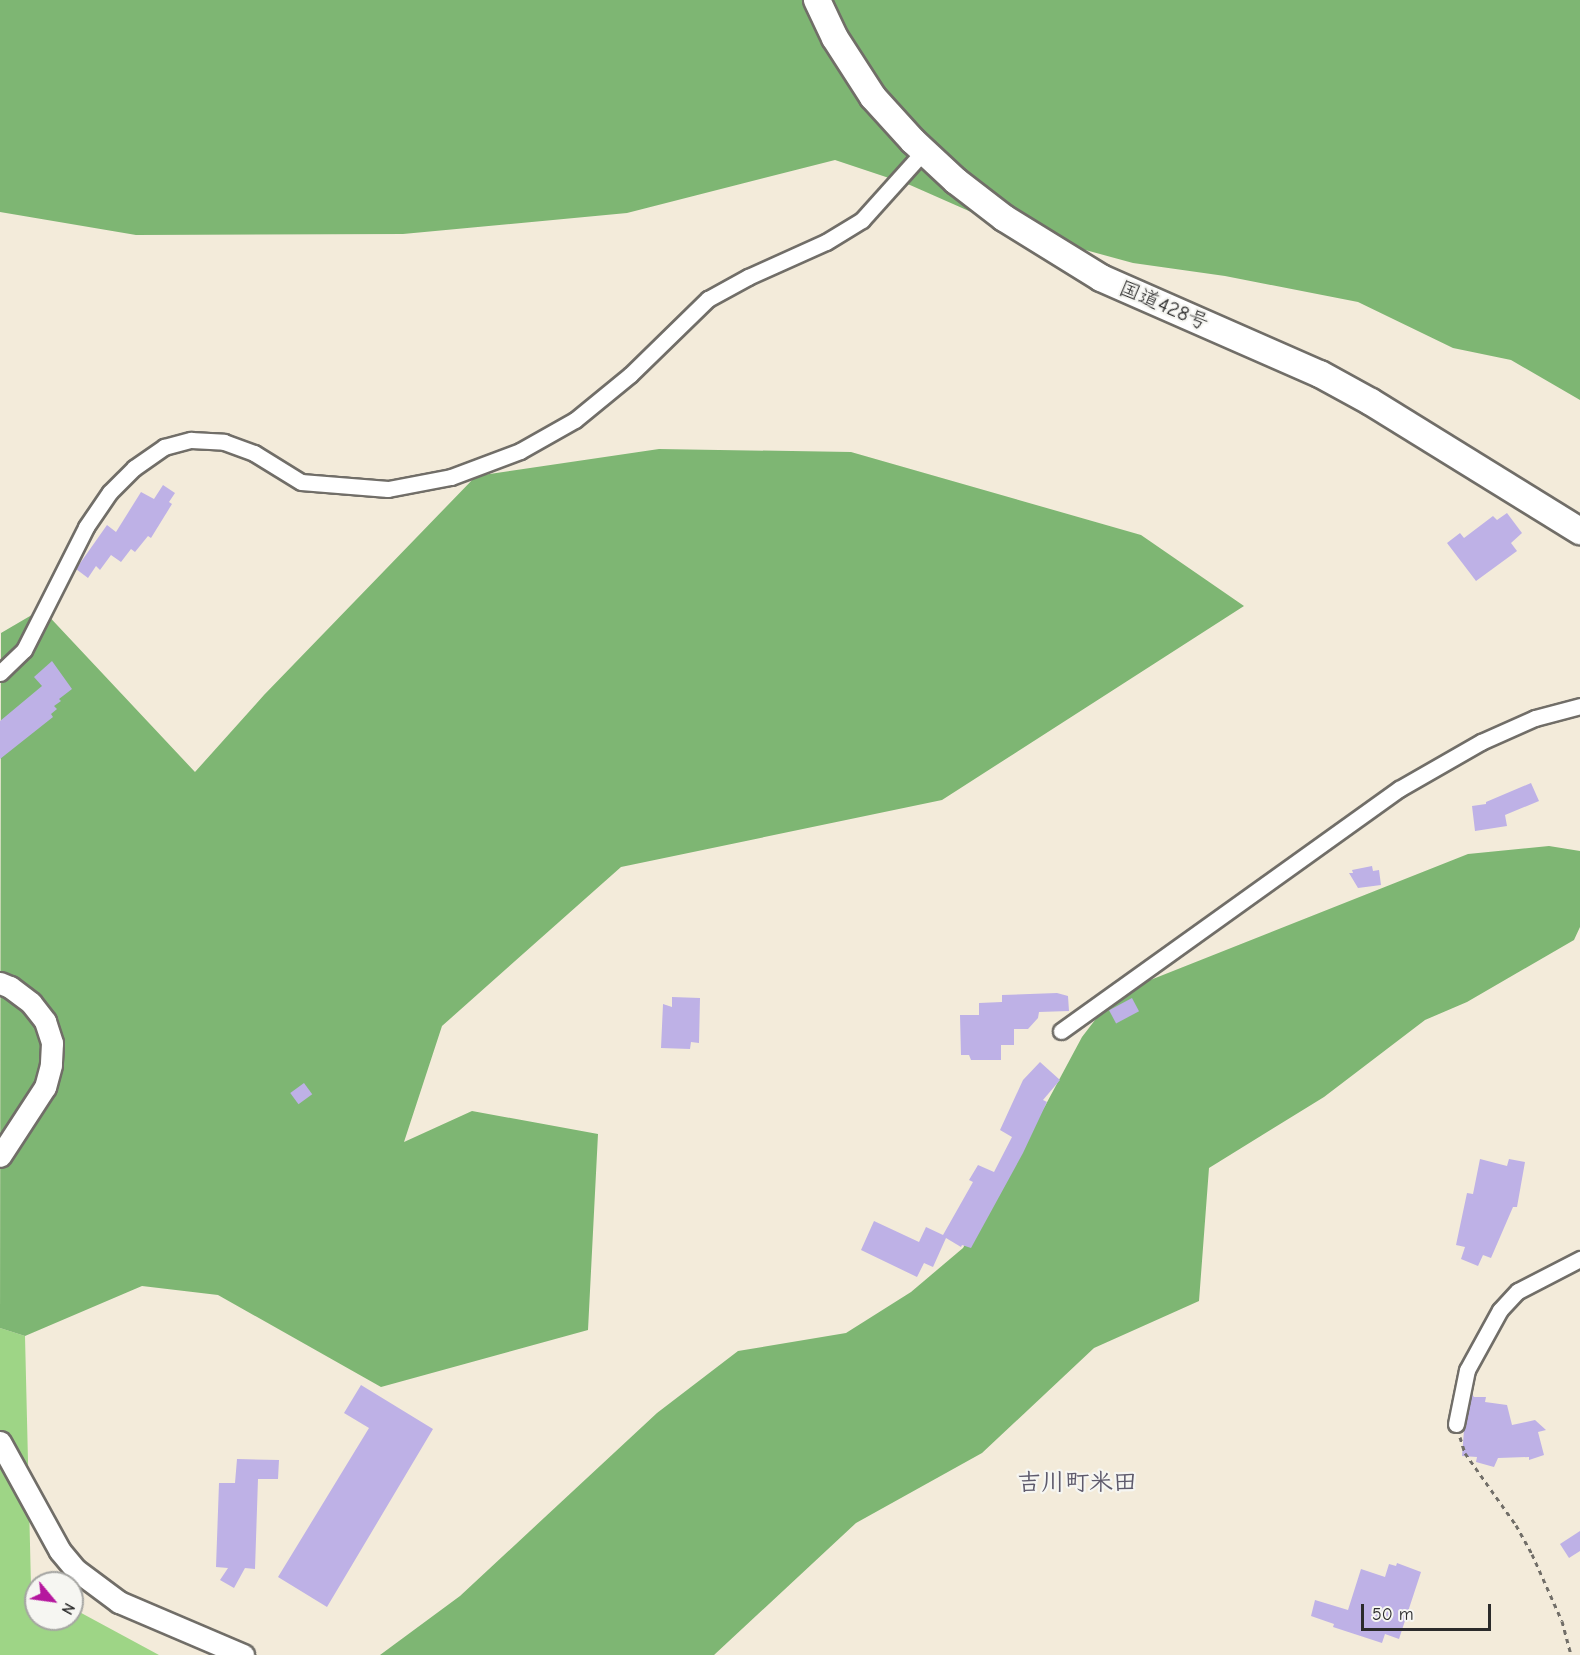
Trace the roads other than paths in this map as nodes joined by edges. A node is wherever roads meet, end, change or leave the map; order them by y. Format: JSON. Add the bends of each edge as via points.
{"nodes":[{"id":1,"x":817,"y":0,"type":"edge"},
{"id":2,"x":924,"y":151,"type":"junction"},
{"id":3,"x":1580,"y":531,"type":"edge"},
{"id":4,"x":0,"y":673,"type":"edge"},
{"id":5,"x":1580,"y":706,"type":"edge"},
{"id":6,"x":0,"y":983,"type":"edge"},
{"id":7,"x":1060,"y":1030,"type":"dead end"},
{"id":8,"x":0,"y":1156,"type":"edge"},
{"id":9,"x":1580,"y":1259,"type":"edge"},
{"id":10,"x":1456,"y":1424,"type":"road end"},
{"id":11,"x":0,"y":1442,"type":"edge"},
{"id":12,"x":243,"y":1655,"type":"edge"}],
"edges":[{"from":1,"to":2,"type":"highway","name":"国道428号","via":[[858,76]]},
{"from":2,"to":3,"type":"highway","name":"国道428号","via":[[1004,218],[1101,278],[1320,374]]},
{"from":2,"to":4,"type":"street","via":[[862,220],[826,242],[708,299],[630,375],[575,420],[520,451],[451,477],[388,489],[301,482],[254,453],[224,442],[191,440],[164,447],[134,468],[110,492],[86,527],[24,650]]},
{"from":5,"to":7,"type":"street","via":[[1535,718],[1399,789]]},
{"from":6,"to":8,"type":"street","via":[[31,1003],[45,1021],[52,1043],[45,1087]]},
{"from":9,"to":10,"type":"street","via":[[1518,1292],[1500,1310],[1467,1370]]},
{"from":11,"to":12,"type":"street","via":[[60,1551],[76,1570],[119,1602]]}]}
